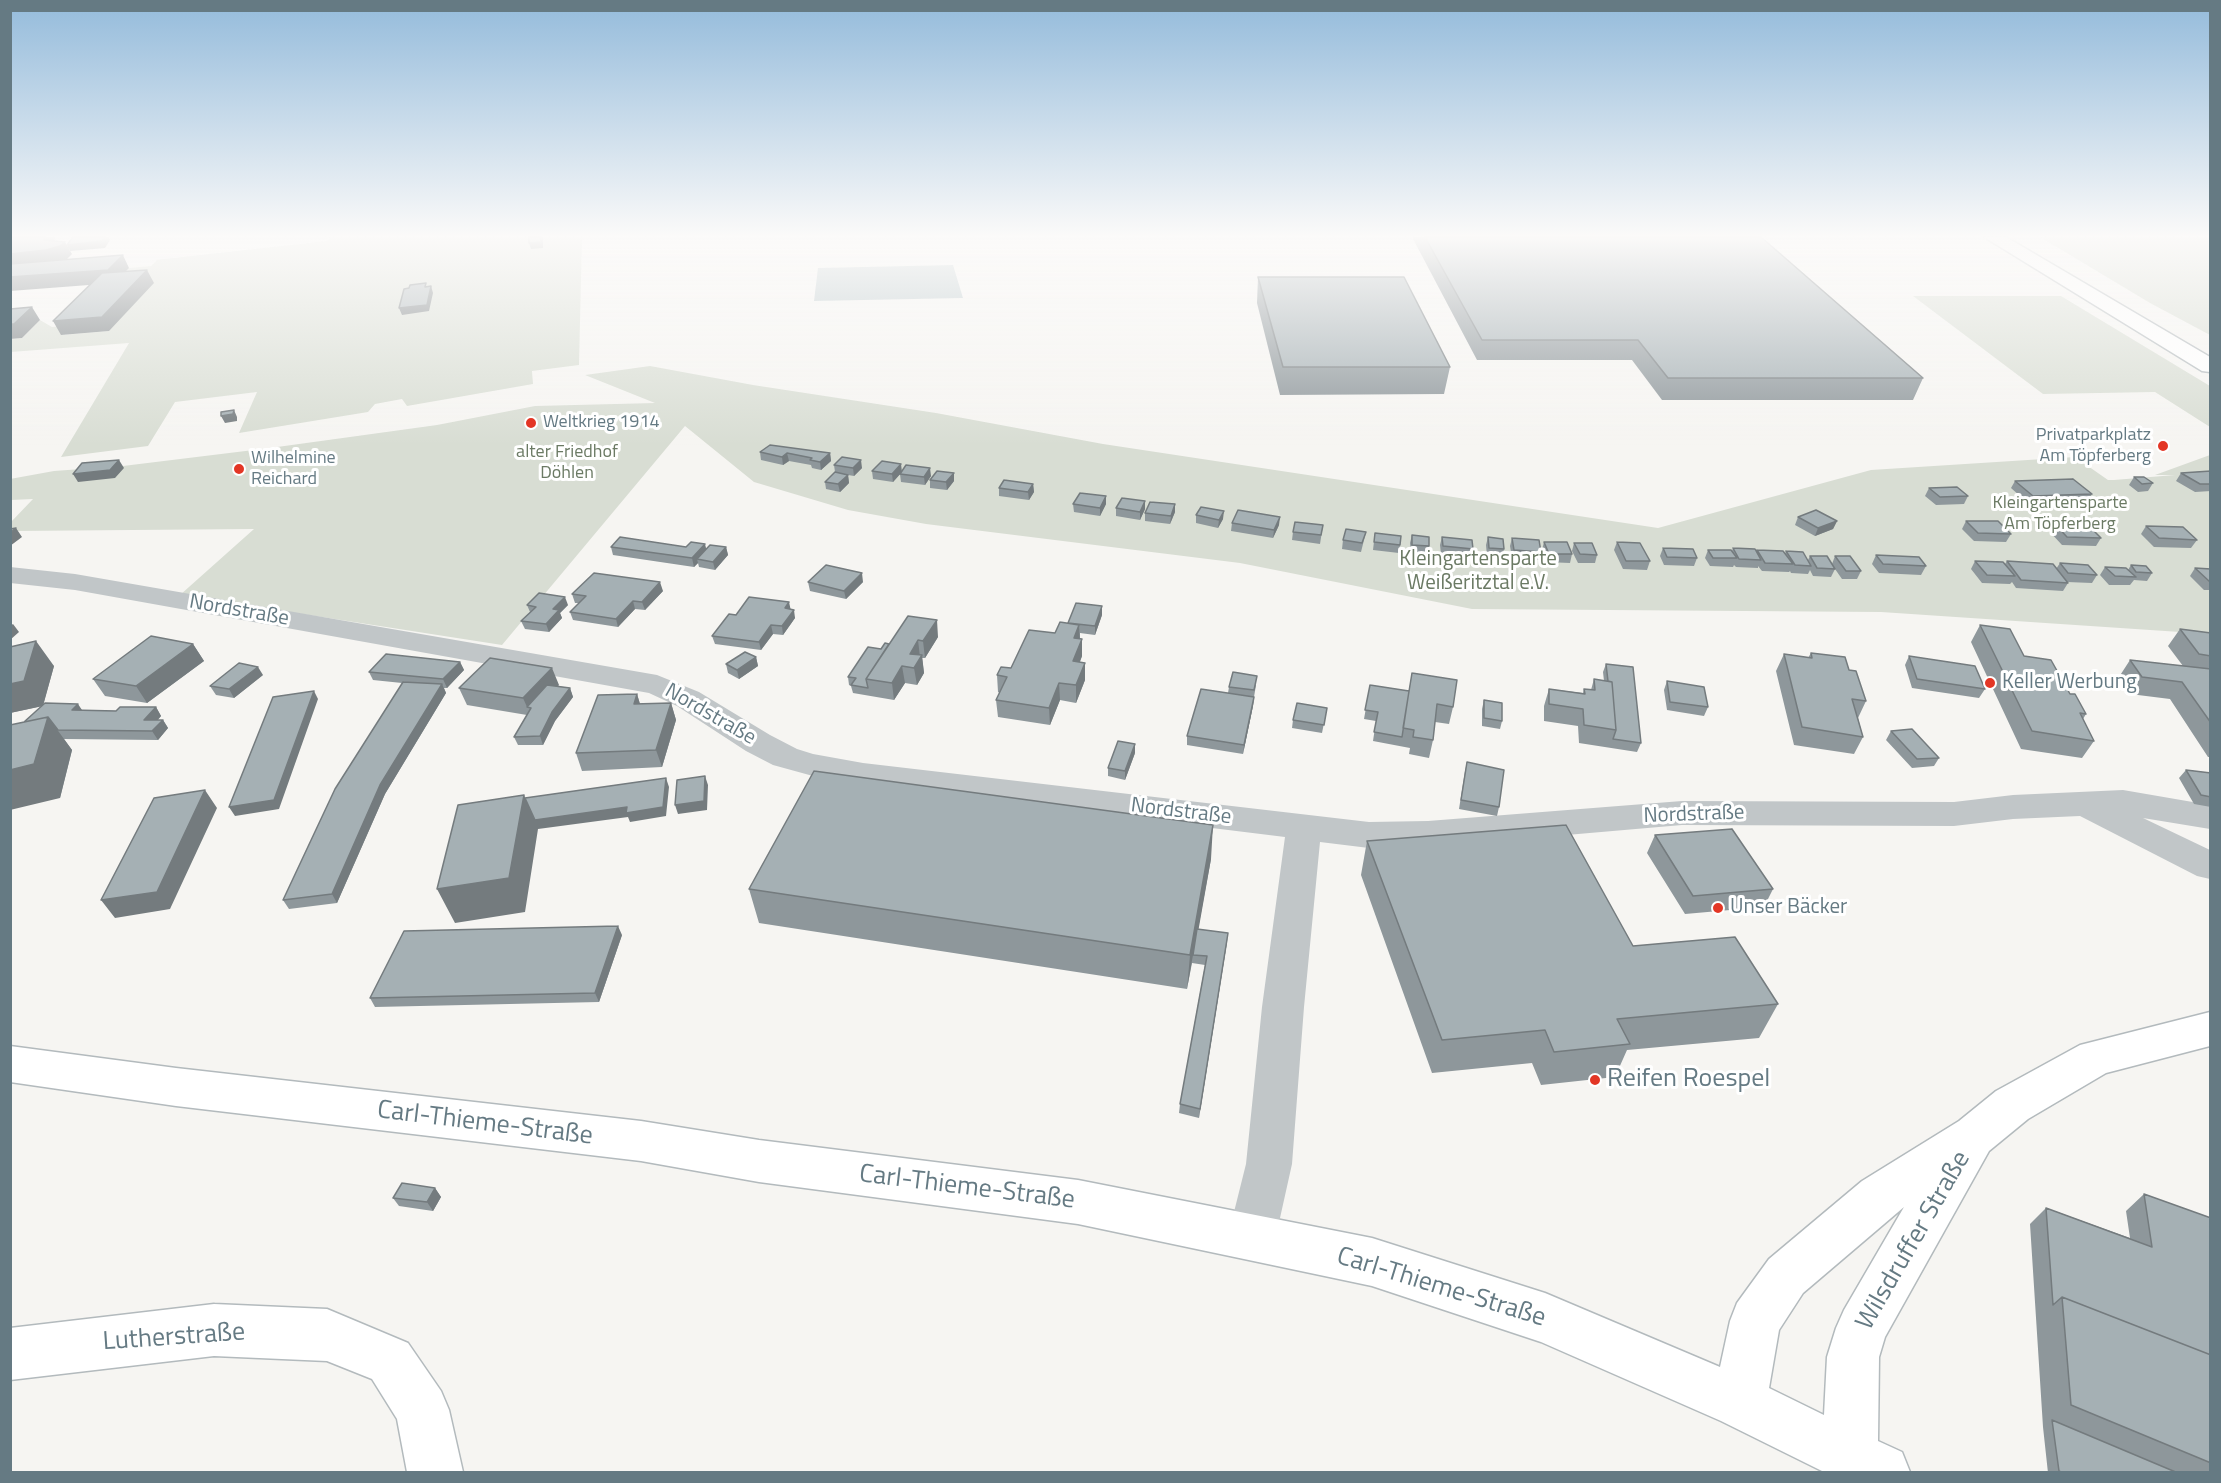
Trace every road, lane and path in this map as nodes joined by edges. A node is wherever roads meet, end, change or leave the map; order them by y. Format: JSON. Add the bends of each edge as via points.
{"nodes":[{"id":1,"x":2110,"y":306,"type":"edge"},
{"id":2,"x":2135,"y":306,"type":"edge"},
{"id":3,"x":2211,"y":350,"type":"edge"},
{"id":4,"x":2211,"y":366,"type":"edge"},
{"id":5,"x":10,"y":575,"type":"edge"},
{"id":6,"x":2086,"y":805,"type":"junction"},
{"id":7,"x":2211,"y":817,"type":"edge"},
{"id":8,"x":1304,"y":827,"type":"junction"},
{"id":9,"x":2211,"y":866,"type":"edge"},
{"id":10,"x":2211,"y":1029,"type":"edge"},
{"id":11,"x":10,"y":1064,"type":"edge"},
{"id":12,"x":1975,"y":1136,"type":"junction"},
{"id":13,"x":1252,"y":1236,"type":"junction"},
{"id":14,"x":10,"y":1354,"type":"edge"},
{"id":15,"x":1740,"y":1402,"type":"junction"},
{"id":16,"x":1866,"y":1464,"type":"edge"},
{"id":17,"x":435,"y":1473,"type":"edge"}],
"edges":[{"from":1,"to":4,"type":"main road"},
{"from":2,"to":3,"type":"main road"},
{"from":5,"to":8,"type":"street","name":"Nordstraße","via":[[109,588],[657,685],[688,699],[776,752],[813,765]]},
{"from":6,"to":7,"type":"street","name":"Nordstraße","via":[[2123,802]]},
{"from":6,"to":8,"type":"street","name":"Nordstraße","via":[[1954,814],[1682,813],[1401,836]]},
{"from":6,"to":9,"type":"street","name":"Nordstraße"},
{"from":8,"to":13,"type":"street","via":[[1269,1164]]},
{"from":10,"to":12,"type":"main road","name":"Wilsdruffer Straße","via":[[2095,1058],[2012,1105]]},
{"from":11,"to":13,"type":"main road","name":"Carl-Thieme-Straße","via":[[640,1141],[759,1161],[1067,1200]]},
{"from":12,"to":15,"type":"main road","name":"Wilsdruffer Straße","via":[[1879,1197],[1786,1276],[1755,1322]]},
{"from":12,"to":16,"type":"main road","name":"Wilsdruffer Straße","via":[[1905,1251],[1863,1328],[1853,1357]]},
{"from":13,"to":15,"type":"main road","name":"Carl-Thieme-Straße","via":[[1372,1262],[1538,1315]]},
{"from":14,"to":17,"type":"main road","name":"Lutherstraße","via":[[214,1330],[327,1335],[390,1361],[422,1410]]},
{"from":15,"to":16,"type":"main road","name":"Carl-Thieme-Straße"}]}
